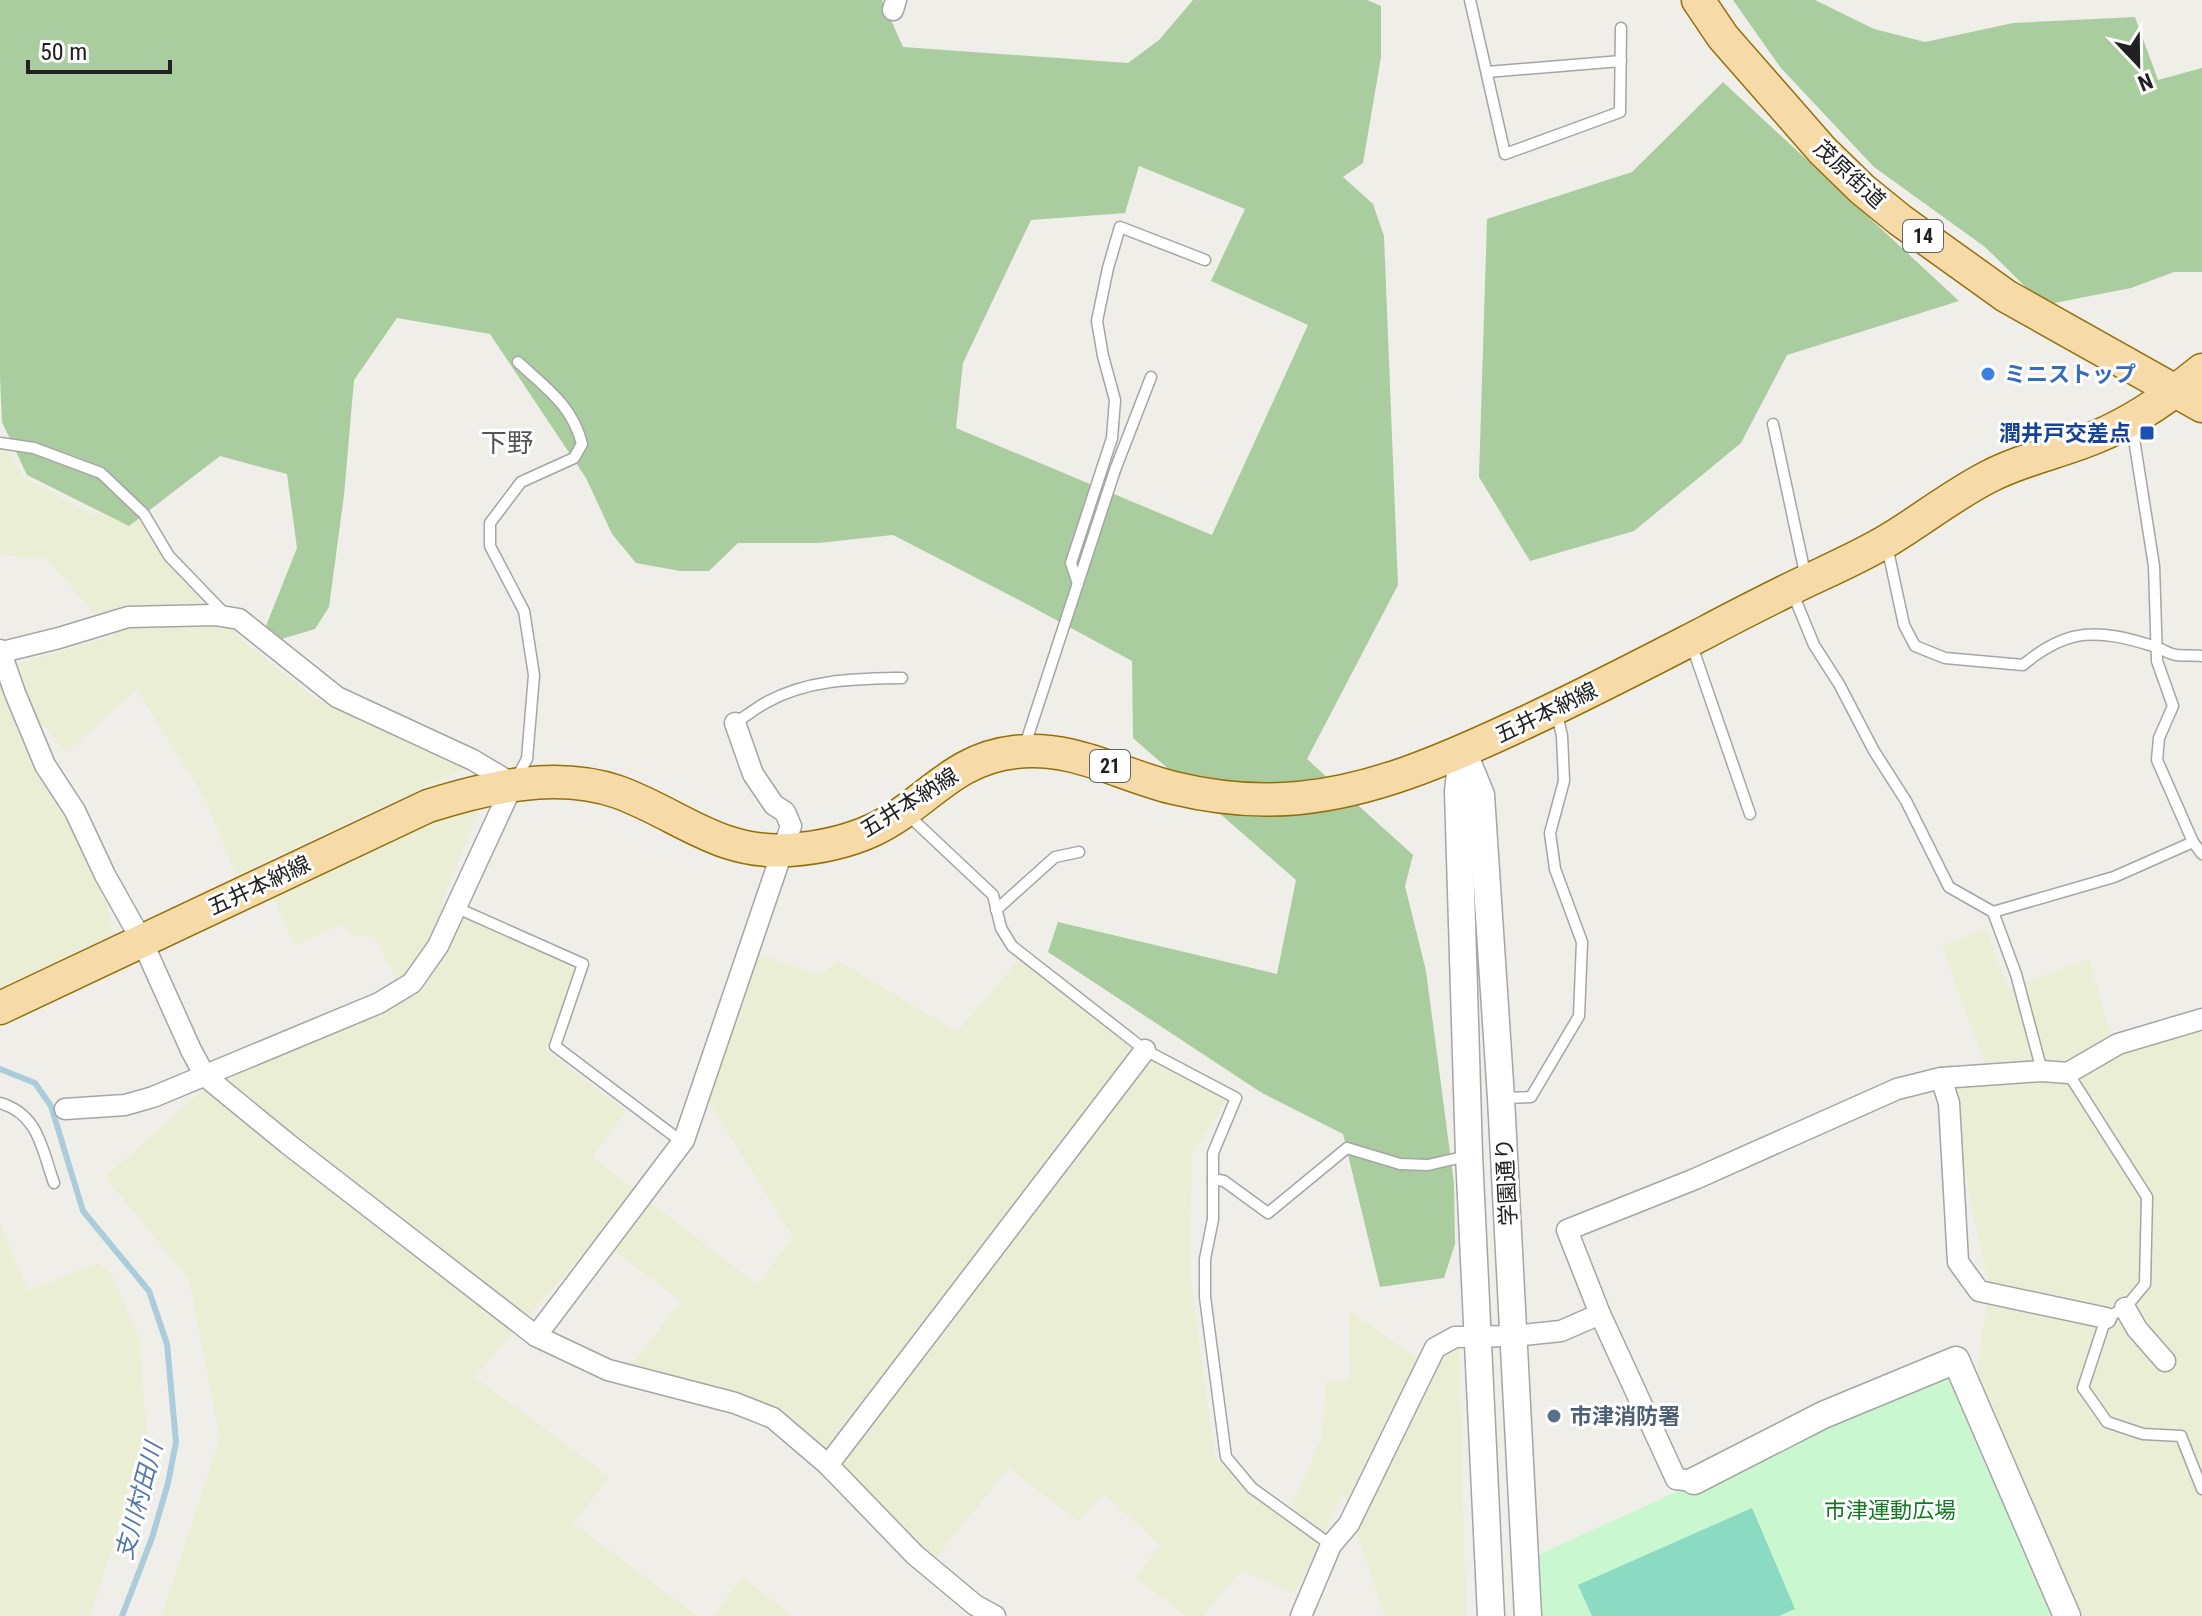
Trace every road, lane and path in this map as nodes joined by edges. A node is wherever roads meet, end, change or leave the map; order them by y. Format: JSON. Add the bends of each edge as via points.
{"nodes":[{"id":1,"x":1470,"y":0,"type":"edge"},
{"id":2,"x":1698,"y":0,"type":"edge"},
{"id":3,"x":1621,"y":28,"type":"dead end"},
{"id":4,"x":1621,"y":61,"type":"junction"},
{"id":5,"x":1487,"y":72,"type":"junction"},
{"id":6,"x":1205,"y":260,"type":"dead end"},
{"id":7,"x":518,"y":362,"type":"dead end"},
{"id":8,"x":2202,"y":370,"type":"edge"},
{"id":9,"x":1151,"y":377,"type":"dead end"},
{"id":10,"x":2174,"y":390,"type":"junction"},
{"id":11,"x":2202,"y":406,"type":"edge"},
{"id":12,"x":2131,"y":421,"type":"junction"},
{"id":13,"x":1773,"y":424,"type":"dead end"},
{"id":14,"x":0,"y":443,"type":"edge"},
{"id":15,"x":1886,"y":541,"type":"junction"},
{"id":16,"x":1078,"y":584,"type":"junction"},
{"id":17,"x":1799,"y":585,"type":"junction"},
{"id":18,"x":228,"y":617,"type":"junction"},
{"id":19,"x":1690,"y":640,"type":"junction"},
{"id":20,"x":2156,"y":647,"type":"junction"},
{"id":21,"x":1,"y":651,"type":"edge"},
{"id":22,"x":2202,"y":656,"type":"edge"},
{"id":23,"x":902,"y":678,"type":"dead end"},
{"id":24,"x":1555,"y":709,"type":"junction"},
{"id":25,"x":735,"y":723,"type":"joint"},
{"id":26,"x":1024,"y":751,"type":"junction"},
{"id":27,"x":1463,"y":751,"type":"junction"},
{"id":28,"x":513,"y":784,"type":"junction"},
{"id":29,"x":904,"y":811,"type":"junction"},
{"id":30,"x":1750,"y":814,"type":"dead end"},
{"id":31,"x":2193,"y":842,"type":"junction"},
{"id":32,"x":782,"y":851,"type":"junction"},
{"id":33,"x":1079,"y":852,"type":"dead end"},
{"id":34,"x":2202,"y":854,"type":"edge"},
{"id":35,"x":455,"y":907,"type":"junction"},
{"id":36,"x":996,"y":910,"type":"junction"},
{"id":37,"x":1993,"y":912,"type":"junction"},
{"id":38,"x":142,"y":941,"type":"junction"},
{"id":39,"x":0,"y":1008,"type":"edge"},
{"id":40,"x":2202,"y":1019,"type":"edge"},
{"id":41,"x":1145,"y":1050,"type":"junction"},
{"id":42,"x":2042,"y":1071,"type":"junction"},
{"id":43,"x":2068,"y":1073,"type":"junction"},
{"id":44,"x":205,"y":1076,"type":"junction"},
{"id":45,"x":1941,"y":1078,"type":"junction"},
{"id":46,"x":1501,"y":1098,"type":"junction"},
{"id":47,"x":0,"y":1103,"type":"edge"},
{"id":48,"x":65,"y":1109,"type":"dead end"},
{"id":49,"x":682,"y":1142,"type":"junction"},
{"id":50,"x":1469,"y":1155,"type":"junction"},
{"id":51,"x":1213,"y":1179,"type":"junction"},
{"id":52,"x":54,"y":1183,"type":"dead end"},
{"id":53,"x":2125,"y":1308,"type":"junction"},
{"id":54,"x":1600,"y":1314,"type":"junction"},
{"id":55,"x":2106,"y":1318,"type":"junction"},
{"id":56,"x":536,"y":1336,"type":"junction"},
{"id":57,"x":1513,"y":1336,"type":"junction"},
{"id":58,"x":1478,"y":1337,"type":"junction"},
{"id":59,"x":2165,"y":1361,"type":"dead end"},
{"id":60,"x":828,"y":1465,"type":"junction"},
{"id":61,"x":1694,"y":1481,"type":"joint"},
{"id":62,"x":2202,"y":1489,"type":"edge"},
{"id":63,"x":1521,"y":1490,"type":"junction"},
{"id":64,"x":1485,"y":1491,"type":"junction"},
{"id":65,"x":1331,"y":1545,"type":"junction"},
{"id":66,"x":995,"y":1616,"type":"edge"},
{"id":67,"x":1301,"y":1616,"type":"edge"},
{"id":68,"x":1491,"y":1616,"type":"edge"},
{"id":69,"x":1528,"y":1616,"type":"edge"},
{"id":70,"x":2067,"y":1616,"type":"edge"}],
"edges":[{"from":1,"to":5,"type":"lane"},
{"from":2,"to":10,"type":"main road","name":"茂原街道","number":"14","via":[[1723,37],[1822,150],[1891,213],[2006,296]]},
{"from":3,"to":4,"type":"lane"},
{"from":4,"to":5,"type":"lane"},
{"from":4,"to":5,"type":"lane","via":[[1620,112],[1505,154]]},
{"from":6,"to":16,"type":"lane","via":[[1120,227],[1097,321],[1115,400],[1112,438],[1071,563]]},
{"from":7,"to":28,"type":"lane","via":[[557,395],[582,444],[574,458],[521,482],[490,523],[490,546],[524,611],[534,675],[527,759]]},
{"from":8,"to":10,"type":"main road","name":"五井本納線","number":"21"},
{"from":9,"to":16,"type":"lane"},
{"from":10,"to":11,"type":"main road","name":"茂原街道","number":"14"},
{"from":10,"to":12,"type":"main road","name":"五井本納線","number":"21"},
{"from":12,"to":15,"type":"main road","name":"五井本納線","number":"21","via":[[1984,478]]},
{"from":12,"to":20,"type":"lane","via":[[2154,566]]},
{"from":13,"to":17,"type":"lane"},
{"from":14,"to":18,"type":"lane","via":[[34,448],[101,473],[144,514],[169,556]]},
{"from":15,"to":17,"type":"main road","name":"五井本納線","number":"21"},
{"from":15,"to":20,"type":"lane","via":[[1904,625],[1915,646],[1945,658],[2023,665],[2041,649],[2102,633]]},
{"from":16,"to":26,"type":"lane"},
{"from":17,"to":19,"type":"main road","name":"五井本納線","number":"21"},
{"from":17,"to":37,"type":"lane","via":[[1814,645],[1906,801],[1949,887]]},
{"from":18,"to":21,"type":"street","via":[[128,617]]},
{"from":18,"to":28,"type":"street","via":[[239,619],[337,697]]},
{"from":19,"to":24,"type":"main road","name":"五井本納線","number":"21"},
{"from":19,"to":30,"type":"lane"},
{"from":20,"to":22,"type":"lane","via":[[2174,655]]},
{"from":20,"to":31,"type":"lane","via":[[2173,706],[2159,738],[2157,760]]},
{"from":21,"to":38,"type":"street","via":[[45,765],[75,811]]},
{"from":23,"to":25,"type":"lane","via":[[828,681],[767,702]]},
{"from":24,"to":27,"type":"main road","name":"五井本納線","number":"21"},
{"from":24,"to":46,"type":"lane","via":[[1564,781],[1550,833],[1555,869],[1582,942],[1579,1016],[1531,1097]]},
{"from":25,"to":32,"type":"street","via":[[753,774],[791,826]]},
{"from":26,"to":27,"type":"main road","name":"五井本納線","number":"21","via":[[1061,752],[1173,788],[1259,801],[1349,791]]},
{"from":26,"to":29,"type":"main road","name":"五井本納線","number":"21","via":[[965,767]]},
{"from":27,"to":46,"type":"street","name":"学園通り","via":[[1481,795]]},
{"from":27,"to":50,"type":"street","via":[[1458,791]]},
{"from":28,"to":32,"type":"main road","name":"五井本納線","number":"21","via":[[584,784],[616,792],[725,843]]},
{"from":28,"to":35,"type":"street"},
{"from":28,"to":38,"type":"main road","name":"五井本納線","number":"21","via":[[428,806]]},
{"from":29,"to":32,"type":"main road","name":"五井本納線","number":"21","via":[[843,841]]},
{"from":29,"to":36,"type":"lane","via":[[993,895]]},
{"from":31,"to":34,"type":"lane"},
{"from":31,"to":37,"type":"lane","via":[[2114,877]]},
{"from":32,"to":49,"type":"street"},
{"from":33,"to":36,"type":"lane","via":[[1055,857]]},
{"from":35,"to":44,"type":"street","via":[[438,946],[412,983],[379,1003]]},
{"from":35,"to":49,"type":"lane","via":[[583,964],[555,1046]]},
{"from":36,"to":41,"type":"lane","via":[[1012,946]]},
{"from":37,"to":42,"type":"lane"},
{"from":38,"to":39,"type":"main road","name":"五井本納線","number":"21"},
{"from":38,"to":44,"type":"street"},
{"from":40,"to":43,"type":"street","via":[[2118,1044]]},
{"from":41,"to":51,"type":"lane","via":[[1236,1098],[1213,1153]]},
{"from":41,"to":60,"type":"street"},
{"from":42,"to":43,"type":"street"},
{"from":42,"to":45,"type":"street"},
{"from":43,"to":53,"type":"lane","via":[[2147,1197],[2145,1284]]},
{"from":44,"to":48,"type":"street","via":[[125,1105]]},
{"from":44,"to":56,"type":"street"},
{"from":45,"to":54,"type":"street","via":[[1897,1089],[1567,1230]]},
{"from":45,"to":55,"type":"street","via":[[1949,1103],[1958,1262],[1979,1291]]},
{"from":46,"to":57,"type":"street","name":"学園通り"},
{"from":47,"to":52,"type":"lane","via":[[20,1111],[34,1126]]},
{"from":49,"to":56,"type":"street"},
{"from":50,"to":51,"type":"lane","via":[[1428,1165],[1400,1164],[1347,1148],[1268,1213],[1224,1181]]},
{"from":50,"to":58,"type":"street"},
{"from":51,"to":65,"type":"lane","via":[[1205,1297],[1226,1457],[1252,1488]]},
{"from":53,"to":55,"type":"lane"},
{"from":53,"to":59,"type":"street"},
{"from":54,"to":57,"type":"street","via":[[1561,1331]]},
{"from":54,"to":61,"type":"street","via":[[1676,1479]]},
{"from":55,"to":62,"type":"lane","via":[[2083,1388],[2107,1422],[2143,1434],[2181,1436]]},
{"from":56,"to":60,"type":"street","via":[[608,1370],[773,1418]]},
{"from":57,"to":58,"type":"street"},
{"from":57,"to":63,"type":"street","name":"学園通り"},
{"from":58,"to":64,"type":"street"},
{"from":58,"to":65,"type":"street","via":[[1455,1337],[1435,1348],[1349,1524]]},
{"from":60,"to":66,"type":"street","via":[[915,1555]]},
{"from":61,"to":70,"type":"street","via":[[1823,1415],[1956,1360]]},
{"from":63,"to":64,"type":"street"},
{"from":63,"to":69,"type":"street","name":"学園通り"},
{"from":64,"to":68,"type":"street"},
{"from":65,"to":67,"type":"street"}]}
